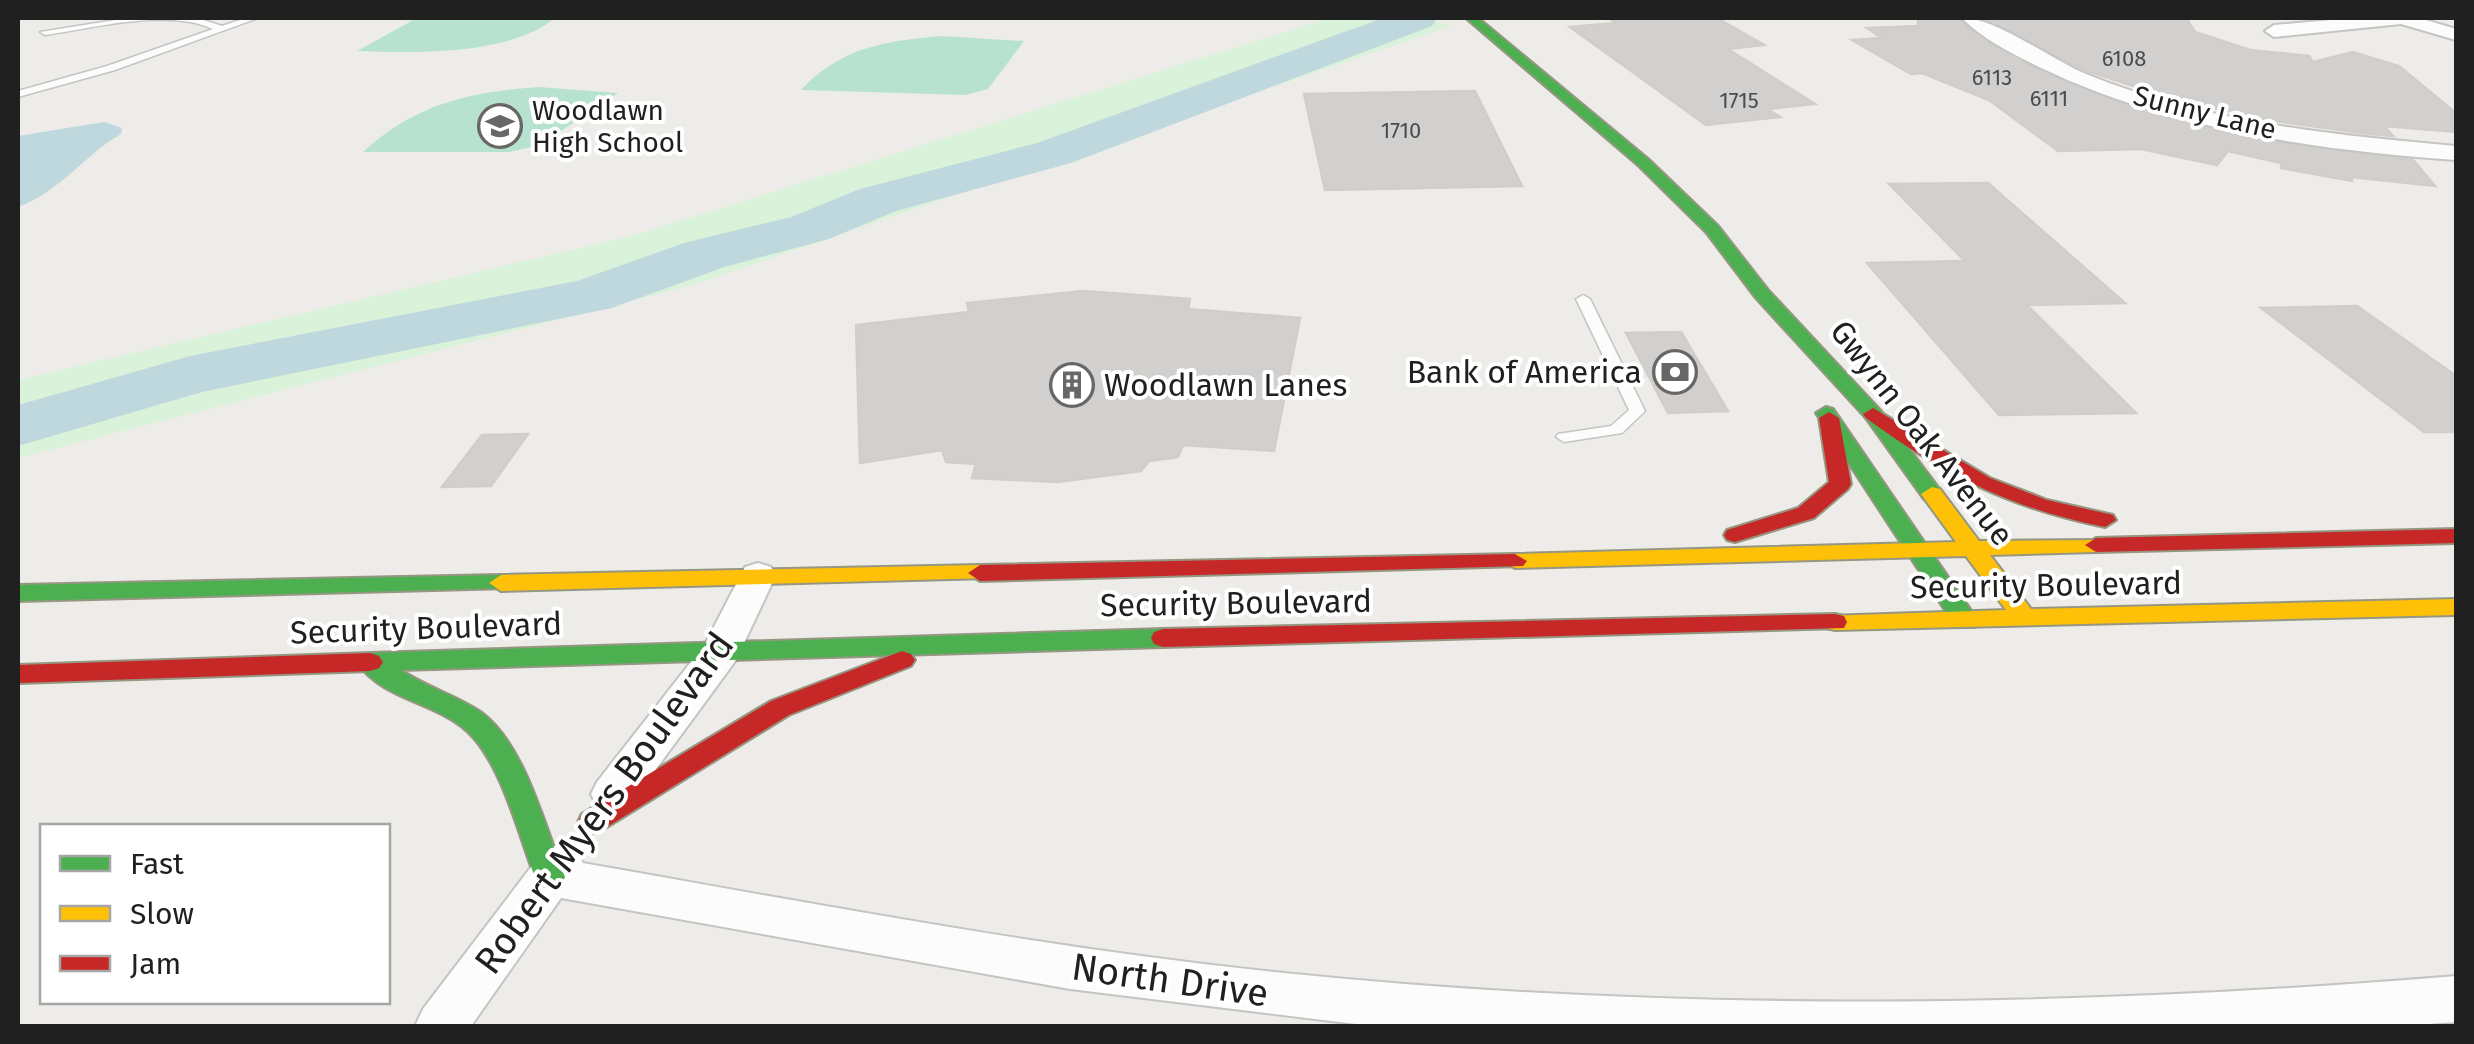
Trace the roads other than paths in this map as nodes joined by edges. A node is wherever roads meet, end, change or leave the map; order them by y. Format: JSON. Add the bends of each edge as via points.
{"nodes":[{"id":1,"x":253,"y":18,"type":"edge"},
{"id":2,"x":1471,"y":18,"type":"edge"},
{"id":3,"x":1971,"y":18,"type":"edge"},
{"id":4,"x":2403,"y":18,"type":"edge"},
{"id":5,"x":151,"y":19,"type":"edge"},
{"id":6,"x":222,"y":29,"type":"junction"},
{"id":7,"x":2274,"y":31,"type":"dead end"},
{"id":8,"x":44,"y":32,"type":"dead end"},
{"id":9,"x":2456,"y":35,"type":"edge"},
{"id":10,"x":18,"y":94,"type":"edge"},
{"id":11,"x":2456,"y":153,"type":"edge"},
{"id":12,"x":1762,"y":294,"type":"junction"},
{"id":13,"x":1583,"y":299,"type":"dead end"},
{"id":14,"x":1873,"y":414,"type":"junction"},
{"id":15,"x":1828,"y":418,"type":"junction"},
{"id":16,"x":1564,"y":437,"type":"dead end"},
{"id":17,"x":2456,"y":536,"type":"edge"},
{"id":18,"x":2262,"y":540,"type":"junction"},
{"id":19,"x":1972,"y":546,"type":"junction"},
{"id":20,"x":1916,"y":548,"type":"junction"},
{"id":21,"x":1646,"y":557,"type":"junction"},
{"id":22,"x":758,"y":575,"type":"junction"},
{"id":23,"x":18,"y":593,"type":"edge"},
{"id":24,"x":2456,"y":607,"type":"edge"},
{"id":25,"x":2025,"y":618,"type":"junction"},
{"id":26,"x":1965,"y":620,"type":"junction"},
{"id":27,"x":976,"y":642,"type":"junction"},
{"id":28,"x":722,"y":650,"type":"junction"},
{"id":29,"x":374,"y":664,"type":"junction"},
{"id":30,"x":18,"y":674,"type":"edge"},
{"id":31,"x":592,"y":822,"type":"junction"},
{"id":32,"x":550,"y":877,"type":"junction"},
{"id":33,"x":2456,"y":999,"type":"edge"},
{"id":34,"x":1402,"y":1016,"type":"edge"},
{"id":35,"x":2067,"y":1025,"type":"edge"},
{"id":36,"x":441,"y":1026,"type":"edge"}],
"edges":[{"from":1,"to":6,"type":"lane"},
{"from":2,"to":12,"type":"main road","name":"Gwynn Oak Avenue","via":[[1676,192]]},
{"from":3,"to":11,"type":"street","name":"Sunny Lane","via":[[2081,77],[2174,108],[2294,133]]},
{"from":4,"to":7,"type":"street"},
{"from":4,"to":9,"type":"street"},
{"from":5,"to":6,"type":"lane","via":[[191,18]]},
{"from":5,"to":8,"type":"lane"},
{"from":6,"to":10,"type":"lane"},
{"from":12,"to":14,"type":"main road","name":"Gwynn Oak Avenue"},
{"from":12,"to":15,"type":"main road","name":"Gwynn Oak Avenue"},
{"from":13,"to":16,"type":"lane","via":[[1636,411],[1616,430]]},
{"from":14,"to":18,"type":"main road","via":[[1959,478],[2025,505]]},
{"from":14,"to":19,"type":"main road","name":"Gwynn Oak Avenue"},
{"from":15,"to":20,"type":"main road","name":"Gwynn Oak Avenue"},
{"from":15,"to":21,"type":"main road","via":[[1840,484],[1818,508]]},
{"from":17,"to":18,"type":"main road","name":"Security Boulevard"},
{"from":18,"to":19,"type":"main road","name":"Security Boulevard"},
{"from":19,"to":20,"type":"main road","name":"Security Boulevard"},
{"from":19,"to":25,"type":"main road","name":"Gwynn Oak Avenue"},
{"from":20,"to":21,"type":"main road","name":"Security Boulevard"},
{"from":20,"to":26,"type":"main road","name":"Gwynn Oak Avenue"},
{"from":21,"to":22,"type":"main road","name":"Security Boulevard"},
{"from":22,"to":23,"type":"main road","name":"Security Boulevard"},
{"from":22,"to":28,"type":"street","name":"Robert Myers Boulevard"},
{"from":24,"to":25,"type":"main road","name":"Security Boulevard"},
{"from":25,"to":26,"type":"main road","name":"Security Boulevard"},
{"from":26,"to":27,"type":"main road","name":"Security Boulevard"},
{"from":27,"to":28,"type":"main road","name":"Security Boulevard"},
{"from":27,"to":31,"type":"main road","via":[[867,669],[787,703]]},
{"from":28,"to":29,"type":"main road","name":"Security Boulevard"},
{"from":28,"to":31,"type":"street","name":"Robert Myers Boulevard"},
{"from":29,"to":30,"type":"main road","name":"Security Boulevard"},
{"from":29,"to":32,"type":"main road","via":[[416,694],[448,704],[499,748]]},
{"from":31,"to":32,"type":"street","name":"Robert Myers Boulevard"},
{"from":32,"to":34,"type":"street","name":"North Drive","via":[[1029,961]]},
{"from":32,"to":36,"type":"street","name":"Robert Myers Boulevard"},
{"from":33,"to":35,"type":"street","name":"North Drive"},
{"from":34,"to":35,"type":"street","name":"North Drive"}]}
